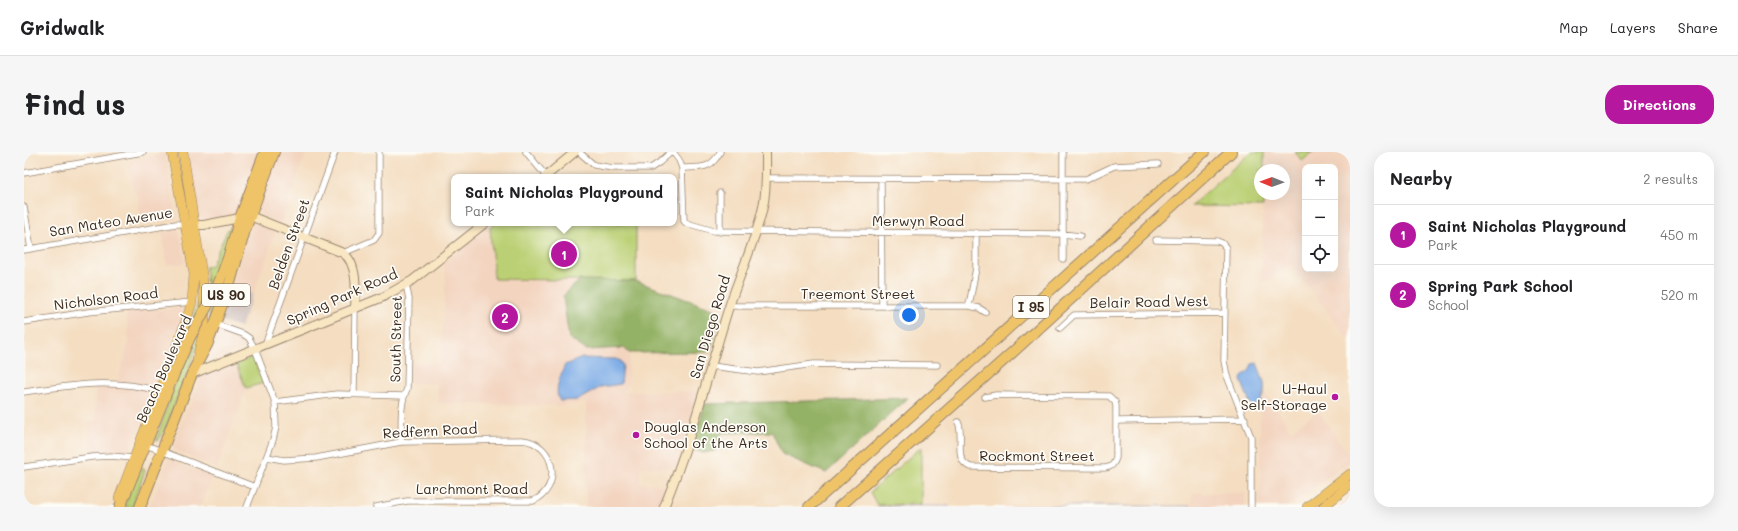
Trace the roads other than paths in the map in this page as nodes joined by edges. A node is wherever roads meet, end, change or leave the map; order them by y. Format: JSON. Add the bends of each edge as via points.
{"nodes":[{"id":1,"x":142,"y":152,"type":"edge"},
{"id":2,"x":172,"y":152,"type":"edge"},
{"id":3,"x":183,"y":152,"type":"edge"},
{"id":4,"x":265,"y":152,"type":"edge"},
{"id":5,"x":274,"y":152,"type":"edge"},
{"id":6,"x":335,"y":152,"type":"edge"},
{"id":7,"x":379,"y":152,"type":"edge"},
{"id":8,"x":526,"y":152,"type":"edge"},
{"id":9,"x":575,"y":152,"type":"edge"},
{"id":10,"x":579,"y":152,"type":"edge"},
{"id":11,"x":672,"y":152,"type":"edge"},
{"id":12,"x":720,"y":152,"type":"edge"},
{"id":13,"x":766,"y":152,"type":"edge"},
{"id":14,"x":1063,"y":152,"type":"edge"},
{"id":15,"x":1204,"y":152,"type":"edge"},
{"id":16,"x":1231,"y":152,"type":"edge"},
{"id":17,"x":1158,"y":164,"type":"dead end"},
{"id":18,"x":682,"y":168,"type":"junction"},
{"id":19,"x":24,"y":173,"type":"edge"},
{"id":20,"x":543,"y":174,"type":"edge"},
{"id":21,"x":548,"y":174,"type":"edge"},
{"id":22,"x":766,"y":178,"type":"junction"},
{"id":23,"x":881,"y":179,"type":"junction"},
{"id":24,"x":1063,"y":179,"type":"junction"},
{"id":25,"x":720,"y":193,"type":"dead end"},
{"id":26,"x":24,"y":207,"type":"edge"},
{"id":27,"x":250,"y":216,"type":"junction"},
{"id":28,"x":240,"y":218,"type":"junction"},
{"id":29,"x":190,"y":225,"type":"junction"},
{"id":30,"x":481,"y":226,"type":"edge"},
{"id":31,"x":720,"y":232,"type":"junction"},
{"id":32,"x":755,"y":232,"type":"junction"},
{"id":33,"x":881,"y":233,"type":"junction"},
{"id":34,"x":976,"y":234,"type":"junction"},
{"id":35,"x":1063,"y":234,"type":"junction"},
{"id":36,"x":1080,"y":236,"type":"dead end"},
{"id":37,"x":304,"y":237,"type":"junction"},
{"id":38,"x":1156,"y":240,"type":"dead end"},
{"id":39,"x":31,"y":249,"type":"junction"},
{"id":40,"x":24,"y":250,"type":"edge"},
{"id":41,"x":343,"y":252,"type":"junction"},
{"id":42,"x":1063,"y":259,"type":"dead end"},
{"id":43,"x":406,"y":284,"type":"junction"},
{"id":44,"x":192,"y":302,"type":"junction"},
{"id":45,"x":730,"y":306,"type":"junction"},
{"id":46,"x":882,"y":306,"type":"junction"},
{"id":47,"x":969,"y":306,"type":"junction"},
{"id":48,"x":355,"y":308,"type":"junction"},
{"id":49,"x":986,"y":312,"type":"dead end"},
{"id":50,"x":1225,"y":313,"type":"junction"},
{"id":51,"x":24,"y":322,"type":"edge"},
{"id":52,"x":216,"y":324,"type":"junction"},
{"id":53,"x":1060,"y":328,"type":"dead end"},
{"id":54,"x":265,"y":344,"type":"junction"},
{"id":55,"x":202,"y":349,"type":"junction"},
{"id":56,"x":255,"y":349,"type":"junction"},
{"id":57,"x":219,"y":363,"type":"junction"},
{"id":58,"x":937,"y":365,"type":"dead end"},
{"id":59,"x":711,"y":366,"type":"junction"},
{"id":60,"x":193,"y":373,"type":"junction"},
{"id":61,"x":159,"y":391,"type":"junction"},
{"id":62,"x":24,"y":392,"type":"edge"},
{"id":63,"x":354,"y":394,"type":"junction"},
{"id":64,"x":404,"y":396,"type":"junction"},
{"id":65,"x":985,"y":396,"type":"dead end"},
{"id":66,"x":275,"y":402,"type":"junction"},
{"id":67,"x":1244,"y":419,"type":"junction"},
{"id":68,"x":1116,"y":421,"type":"junction"},
{"id":69,"x":958,"y":422,"type":"dead end"},
{"id":70,"x":401,"y":442,"type":"junction"},
{"id":71,"x":146,"y":445,"type":"junction"},
{"id":72,"x":162,"y":450,"type":"junction"},
{"id":73,"x":267,"y":457,"type":"junction"},
{"id":74,"x":136,"y":460,"type":"junction"},
{"id":75,"x":24,"y":467,"type":"edge"},
{"id":76,"x":551,"y":474,"type":"joint"},
{"id":77,"x":1350,"y":474,"type":"edge"},
{"id":78,"x":149,"y":484,"type":"junction"},
{"id":79,"x":1350,"y":485,"type":"edge"},
{"id":80,"x":255,"y":486,"type":"junction"},
{"id":81,"x":1322,"y":504,"type":"edge"},
{"id":82,"x":249,"y":505,"type":"edge"},
{"id":83,"x":118,"y":507,"type":"edge"},
{"id":84,"x":140,"y":507,"type":"edge"},
{"id":85,"x":376,"y":507,"type":"edge"},
{"id":86,"x":665,"y":507,"type":"edge"},
{"id":87,"x":809,"y":507,"type":"edge"},
{"id":88,"x":839,"y":507,"type":"edge"},
{"id":89,"x":1251,"y":507,"type":"edge"},
{"id":90,"x":1307,"y":507,"type":"edge"}],
"edges":[{"from":1,"to":19,"type":"street"},
{"from":2,"to":29,"type":"main road"},
{"from":3,"to":29,"type":"main road"},
{"from":4,"to":28,"type":"highway","name":"Beach Boulevard","number":"US 90"},
{"from":5,"to":27,"type":"highway","name":"Beach Boulevard","number":"US 90"},
{"from":6,"to":37,"type":"street","name":"Belden Street"},
{"from":7,"to":41,"type":"street","via":[[379,233],[374,240]]},
{"from":8,"to":20,"type":"street"},
{"from":9,"to":21,"type":"street"},
{"from":10,"to":11,"type":"street","via":[[594,165],[605,168],[651,168]]},
{"from":11,"to":18,"type":"street"},
{"from":12,"to":18,"type":"street","via":[[713,164]]},
{"from":13,"to":22,"type":"street","name":"San Diego Road"},
{"from":14,"to":24,"type":"street"},
{"from":15,"to":87,"type":"highway","number":"I 95"},
{"from":16,"to":88,"type":"highway","number":"I 95"},
{"from":17,"to":24,"type":"street","via":[[1118,165],[1086,179]]},
{"from":18,"to":31,"type":"street","name":"Merwyn Road","via":[[684,221]]},
{"from":22,"to":23,"type":"street"},
{"from":22,"to":32,"type":"street","name":"San Diego Road","via":[[763,205]]},
{"from":23,"to":24,"type":"street"},
{"from":23,"to":33,"type":"street"},
{"from":24,"to":35,"type":"street"},
{"from":25,"to":31,"type":"street"},
{"from":26,"to":39,"type":"street"},
{"from":27,"to":28,"type":"street","name":"San Mateo Avenue"},
{"from":27,"to":37,"type":"street"},
{"from":27,"to":52,"type":"highway","name":"Beach Boulevard","number":"US 90"},
{"from":28,"to":29,"type":"street","name":"San Mateo Avenue"},
{"from":28,"to":71,"type":"highway","name":"Beach Boulevard","number":"US 90","bridge":true,"via":[[217,288],[190,337]]},
{"from":29,"to":39,"type":"street","name":"San Mateo Avenue","via":[[176,224]]},
{"from":29,"to":44,"type":"main road","via":[[194,274]]},
{"from":29,"to":55,"type":"main road","via":[[204,295],[205,325]]},
{"from":30,"to":43,"type":"street","name":"Spring Park Road"},
{"from":31,"to":32,"type":"street","name":"Merwyn Road"},
{"from":32,"to":33,"type":"street","name":"Merwyn Road"},
{"from":32,"to":45,"type":"street","name":"San Diego Road"},
{"from":33,"to":34,"type":"street","name":"Merwyn Road"},
{"from":33,"to":46,"type":"street"},
{"from":34,"to":35,"type":"street","name":"Merwyn Road"},
{"from":34,"to":47,"type":"street","via":[[974,281]]},
{"from":35,"to":36,"type":"street","name":"Merwyn Road"},
{"from":35,"to":42,"type":"street"},
{"from":37,"to":41,"type":"street"},
{"from":37,"to":54,"type":"street","name":"Belden Street"},
{"from":38,"to":50,"type":"street","via":[[1214,240],[1225,246]]},
{"from":39,"to":40,"type":"street","name":"San Mateo Avenue"},
{"from":41,"to":48,"type":"street","via":[[347,255],[355,276]]},
{"from":43,"to":48,"type":"street","name":"Spring Park Road"},
{"from":43,"to":64,"type":"street","name":"South Street","via":[[409,290],[408,358],[407,389]]},
{"from":44,"to":51,"type":"street","name":"Nicholson Road","via":[[88,312]]},
{"from":44,"to":61,"type":"main road"},
{"from":45,"to":46,"type":"street","name":"Treemont Street"},
{"from":45,"to":59,"type":"street","name":"San Diego Road"},
{"from":46,"to":47,"type":"street","name":"Treemont Street"},
{"from":47,"to":49,"type":"street","name":"Treemont Street"},
{"from":48,"to":54,"type":"street","name":"Spring Park Road"},
{"from":48,"to":63,"type":"street"},
{"from":50,"to":53,"type":"street","name":"Belair Road West","via":[[1074,315]]},
{"from":50,"to":67,"type":"street","via":[[1225,367]]},
{"from":52,"to":55,"type":"highway","name":"Beach Boulevard","number":"US 90"},
{"from":52,"to":56,"type":"street","via":[[243,334]]},
{"from":54,"to":56,"type":"street","name":"Spring Park Road"},
{"from":55,"to":57,"type":"street","via":[[207,362]]},
{"from":55,"to":60,"type":"highway","name":"Beach Boulevard","number":"US 90"},
{"from":56,"to":57,"type":"street","name":"Spring Park Road"},
{"from":56,"to":66,"type":"street"},
{"from":57,"to":60,"type":"street","name":"Spring Park Road"},
{"from":58,"to":59,"type":"street","via":[[814,364],[758,372]]},
{"from":59,"to":86,"type":"street","name":"San Diego Road"},
{"from":60,"to":72,"type":"highway","number":"US 90"},
{"from":61,"to":62,"type":"street","via":[[103,382]]},
{"from":61,"to":74,"type":"main road"},
{"from":63,"to":64,"type":"street"},
{"from":63,"to":66,"type":"street","via":[[323,395]]},
{"from":64,"to":70,"type":"street","name":"South Street"},
{"from":65,"to":68,"type":"street","via":[[1109,396],[1115,402]]},
{"from":66,"to":73,"type":"street","via":[[276,427]]},
{"from":67,"to":68,"type":"street"},
{"from":67,"to":89,"type":"street","via":[[1252,442]]},
{"from":68,"to":69,"type":"street","name":"Rockmont Street","via":[[1116,458],[1112,466],[1105,468],[971,467],[963,464],[960,457]]},
{"from":70,"to":73,"type":"street","name":"Redfern Road","via":[[316,458],[284,460]]},
{"from":70,"to":76,"type":"street","name":"Redfern Road","via":[[530,441],[541,446],[546,452]]},
{"from":71,"to":72,"type":"street"},
{"from":71,"to":74,"type":"highway","name":"Beach Boulevard","number":"US 90"},
{"from":72,"to":78,"type":"highway","number":"US 90"},
{"from":72,"to":80,"type":"street"},
{"from":73,"to":80,"type":"street"},
{"from":74,"to":75,"type":"street","via":[[111,456],[92,457]]},
{"from":74,"to":78,"type":"highway","via":[[149,472]]},
{"from":74,"to":83,"type":"highway","name":"Beach Boulevard","number":"US 90"},
{"from":76,"to":85,"type":"street","name":"Larchmont Road","via":[[545,494],[533,501],[407,501]]},
{"from":77,"to":81,"type":"main road"},
{"from":78,"to":84,"type":"highway","number":"US 90"},
{"from":79,"to":81,"type":"main road"},
{"from":80,"to":82,"type":"street"},
{"from":81,"to":90,"type":"main road"}]}
